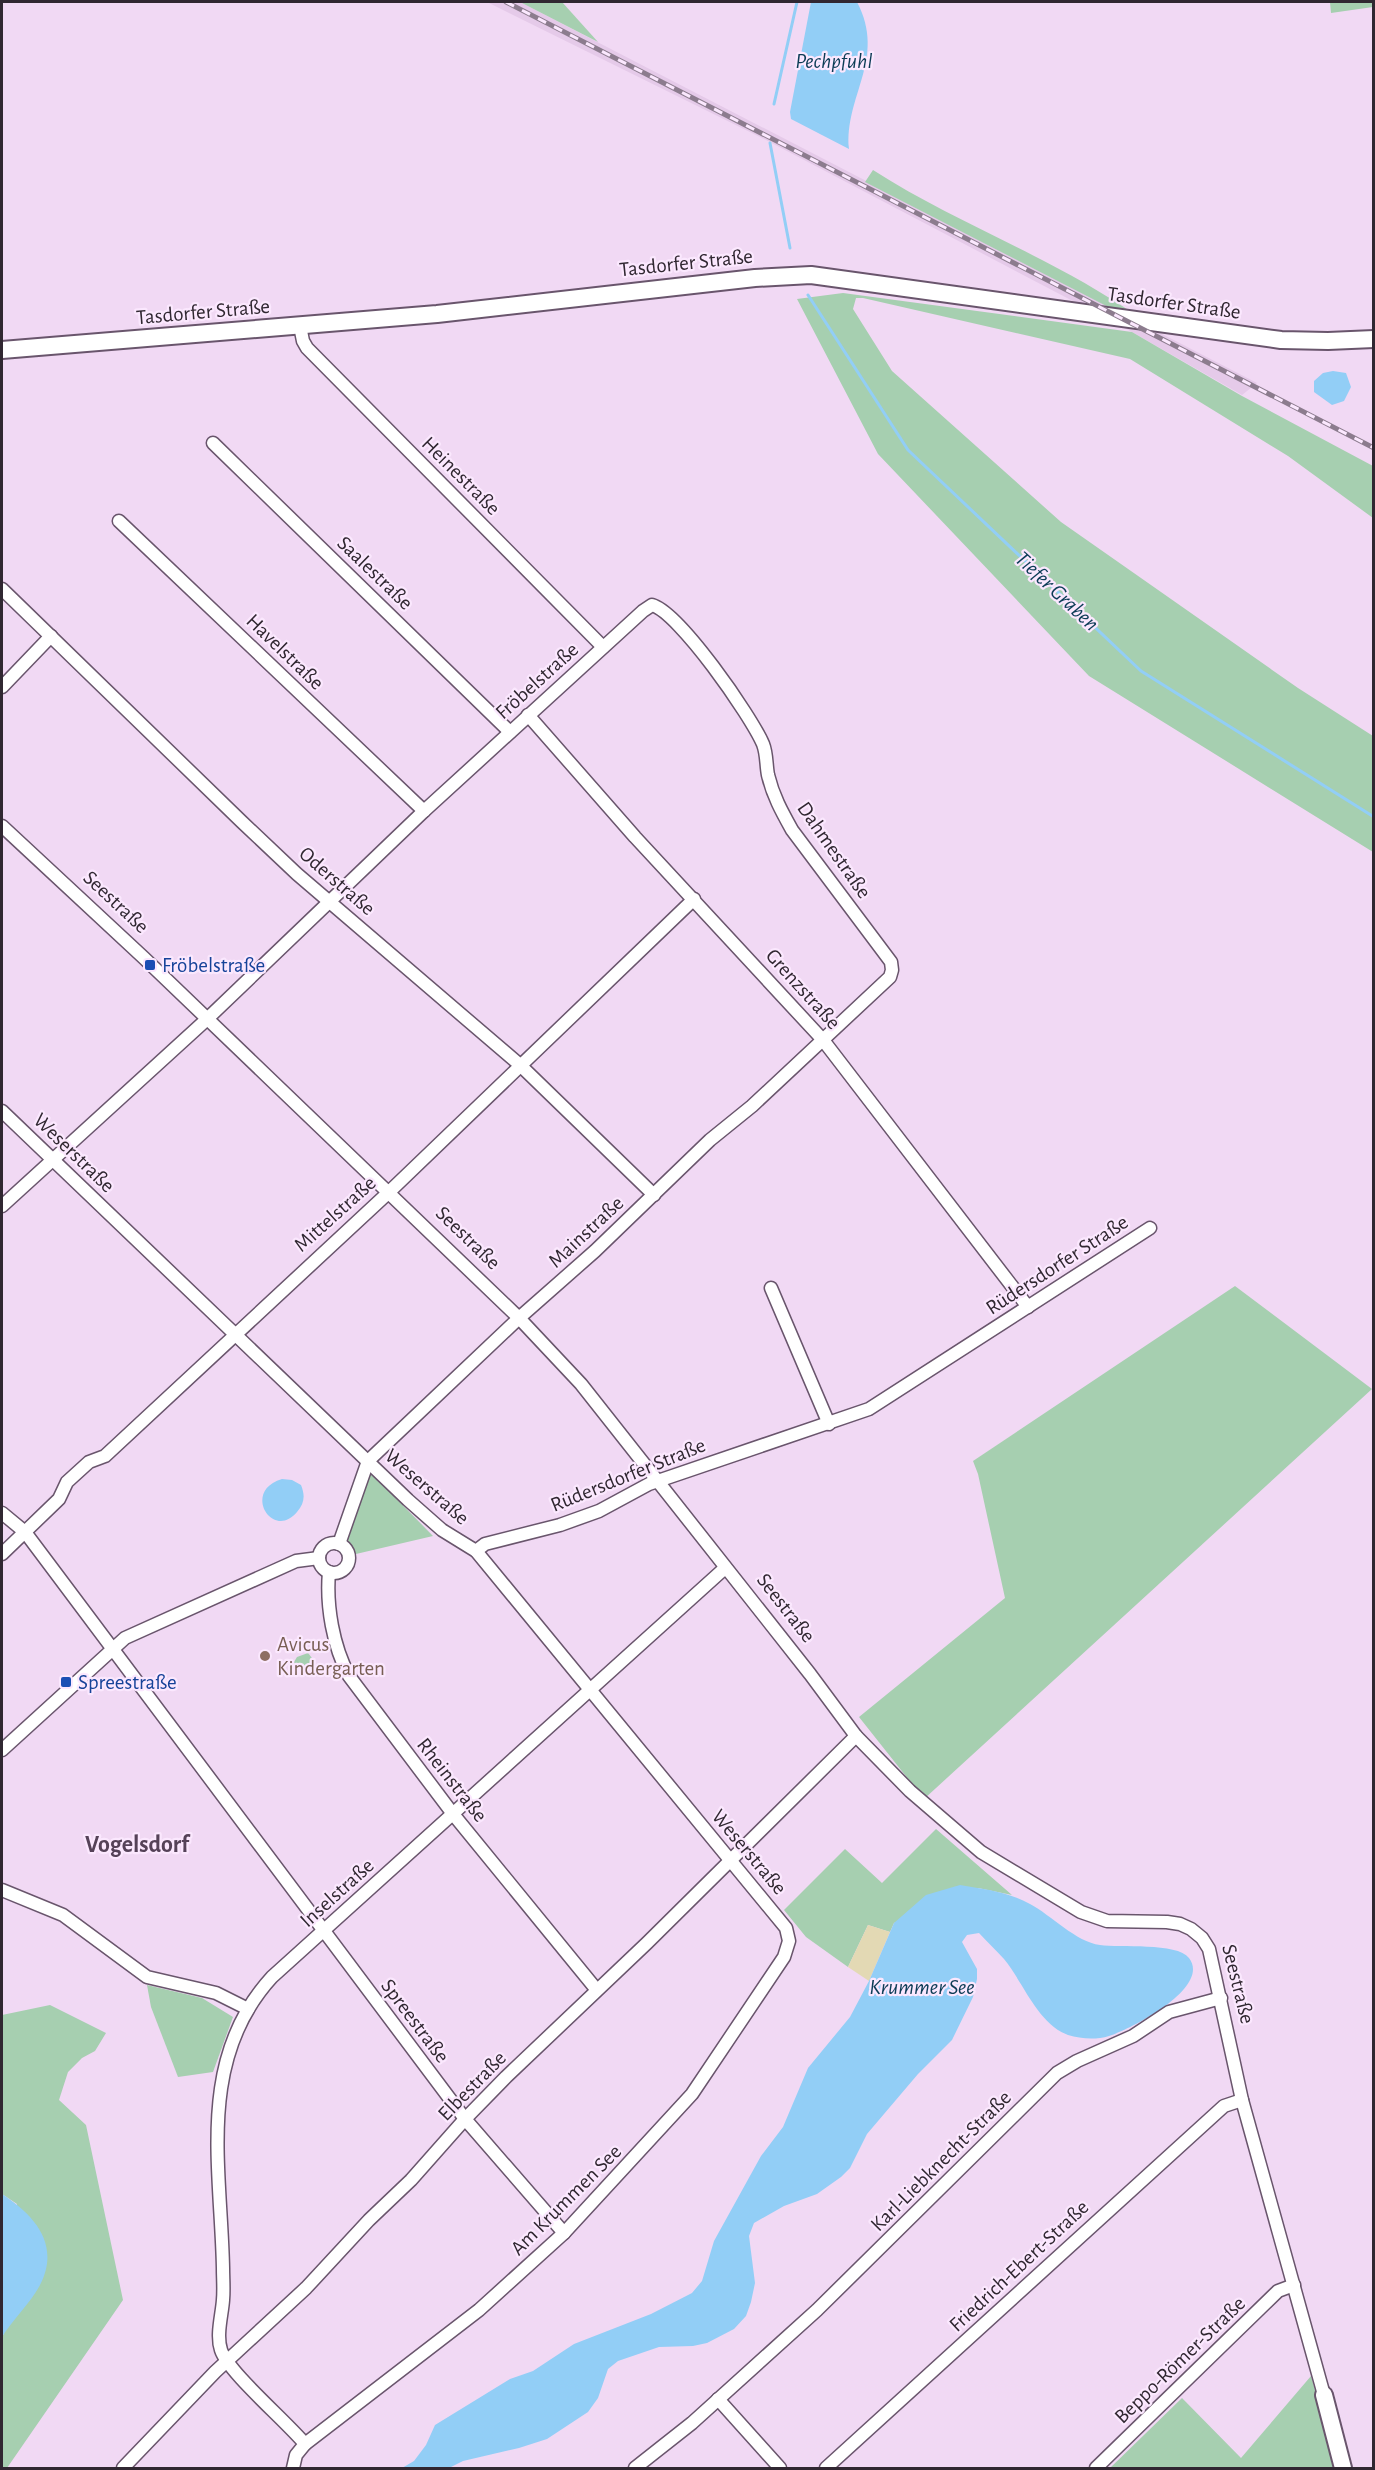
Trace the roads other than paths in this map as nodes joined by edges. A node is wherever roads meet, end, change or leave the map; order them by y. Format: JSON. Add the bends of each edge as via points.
{"nodes":[{"id":1,"x":300,"y":326,"type":"junction"},
{"id":2,"x":1374,"y":339,"type":"edge"},
{"id":3,"x":2,"y":350,"type":"edge"},
{"id":4,"x":213,"y":442,"type":"dead end"},
{"id":5,"x":119,"y":521,"type":"dead end"},
{"id":6,"x":2,"y":589,"type":"edge"},
{"id":7,"x":652,"y":605,"type":"joint"},
{"id":8,"x":51,"y":636,"type":"junction"},
{"id":9,"x":603,"y":647,"type":"junction"},
{"id":10,"x":2,"y":687,"type":"edge"},
{"id":11,"x":528,"y":715,"type":"junction"},
{"id":12,"x":510,"y":732,"type":"junction"},
{"id":13,"x":424,"y":811,"type":"junction"},
{"id":14,"x":2,"y":826,"type":"edge"},
{"id":15,"x":694,"y":899,"type":"junction"},
{"id":16,"x":330,"y":901,"type":"junction"},
{"id":17,"x":892,"y":970,"type":"joint"},
{"id":18,"x":206,"y":1020,"type":"junction"},
{"id":19,"x":823,"y":1040,"type":"junction"},
{"id":20,"x":520,"y":1065,"type":"junction"},
{"id":21,"x":2,"y":1111,"type":"edge"},
{"id":22,"x":52,"y":1159,"type":"junction"},
{"id":23,"x":387,"y":1193,"type":"junction"},
{"id":24,"x":654,"y":1195,"type":"junction"},
{"id":25,"x":2,"y":1206,"type":"edge"},
{"id":26,"x":1150,"y":1228,"type":"dead end"},
{"id":27,"x":771,"y":1288,"type":"dead end"},
{"id":28,"x":1028,"y":1307,"type":"junction"},
{"id":29,"x":519,"y":1318,"type":"junction"},
{"id":30,"x":235,"y":1333,"type":"junction"},
{"id":31,"x":829,"y":1424,"type":"junction"},
{"id":32,"x":368,"y":1461,"type":"junction"},
{"id":33,"x":657,"y":1481,"type":"junction"},
{"id":34,"x":2,"y":1513,"type":"edge"},
{"id":35,"x":25,"y":1532,"type":"junction"},
{"id":36,"x":339,"y":1544,"type":"junction"},
{"id":37,"x":476,"y":1551,"type":"junction"},
{"id":38,"x":2,"y":1554,"type":"edge"},
{"id":39,"x":319,"y":1558,"type":"junction"},
{"id":40,"x":725,"y":1568,"type":"junction"},
{"id":41,"x":329,"y":1572,"type":"junction"},
{"id":42,"x":113,"y":1648,"type":"junction"},
{"id":43,"x":590,"y":1689,"type":"junction"},
{"id":44,"x":856,"y":1736,"type":"junction"},
{"id":45,"x":2,"y":1750,"type":"edge"},
{"id":46,"x":453,"y":1814,"type":"junction"},
{"id":47,"x":728,"y":1861,"type":"junction"},
{"id":48,"x":2,"y":1890,"type":"edge"},
{"id":49,"x":786,"y":1928,"type":"joint"},
{"id":50,"x":324,"y":1932,"type":"junction"},
{"id":51,"x":596,"y":1989,"type":"junction"},
{"id":52,"x":1221,"y":1998,"type":"junction"},
{"id":53,"x":248,"y":2009,"type":"junction"},
{"id":54,"x":1242,"y":2100,"type":"junction"},
{"id":55,"x":465,"y":2119,"type":"junction"},
{"id":56,"x":564,"y":2233,"type":"junction"},
{"id":57,"x":1294,"y":2285,"type":"junction"},
{"id":58,"x":226,"y":2363,"type":"junction"},
{"id":59,"x":1324,"y":2396,"type":"joint"},
{"id":60,"x":718,"y":2399,"type":"junction"},
{"id":61,"x":305,"y":2444,"type":"junction"},
{"id":62,"x":123,"y":2469,"type":"edge"},
{"id":63,"x":293,"y":2469,"type":"edge"},
{"id":64,"x":635,"y":2469,"type":"edge"},
{"id":65,"x":780,"y":2469,"type":"edge"},
{"id":66,"x":826,"y":2469,"type":"edge"},
{"id":67,"x":1096,"y":2469,"type":"edge"},
{"id":68,"x":1343,"y":2469,"type":"edge"}],
"edges":[{"from":1,"to":2,"type":"main road","name":"Tasdorfer Straße","via":[[811,275],[1272,339]]},
{"from":1,"to":3,"type":"main road","name":"Tasdorfer Straße"},
{"from":1,"to":9,"type":"street","name":"Heinestraße","via":[[307,348]]},
{"from":4,"to":12,"type":"street","name":"Saalestraße"},
{"from":5,"to":13,"type":"street","name":"Havelstraße"},
{"from":6,"to":8,"type":"street","name":"Oderstraße"},
{"from":7,"to":9,"type":"street","name":"Fröbelstraße"},
{"from":7,"to":17,"type":"street","name":"Dahmestraße","via":[[664,610],[736,697],[761,740],[772,791],[792,830],[891,962]]},
{"from":8,"to":10,"type":"street"},
{"from":8,"to":16,"type":"street","name":"Oderstraße","via":[[242,822]]},
{"from":9,"to":11,"type":"street","name":"Fröbelstraße"},
{"from":11,"to":12,"type":"street","name":"Fröbelstraße"},
{"from":11,"to":15,"type":"street","name":"Grenzstraße"},
{"from":12,"to":13,"type":"street","name":"Fröbelstraße"},
{"from":13,"to":16,"type":"street","name":"Fröbelstraße"},
{"from":14,"to":18,"type":"street","name":"Seestraße"},
{"from":15,"to":19,"type":"street","name":"Grenzstraße"},
{"from":15,"to":20,"type":"street","name":"Mittelstraße"},
{"from":16,"to":18,"type":"street","name":"Fröbelstraße"},
{"from":16,"to":20,"type":"street","name":"Oderstraße"},
{"from":17,"to":19,"type":"street","name":"Mainstraße","via":[[890,977]]},
{"from":18,"to":22,"type":"street","name":"Fröbelstraße"},
{"from":18,"to":23,"type":"street","name":"Seestraße"},
{"from":19,"to":24,"type":"street","name":"Mainstraße"},
{"from":19,"to":28,"type":"street","name":"Grenzstraße"},
{"from":20,"to":23,"type":"street","name":"Mittelstraße"},
{"from":20,"to":24,"type":"street","name":"Oderstraße"},
{"from":21,"to":22,"type":"street","name":"Weserstraße"},
{"from":22,"to":25,"type":"street","name":"Fröbelstraße"},
{"from":22,"to":30,"type":"street","name":"Weserstraße"},
{"from":23,"to":29,"type":"street","name":"Seestraße"},
{"from":23,"to":30,"type":"street","name":"Mittelstraße"},
{"from":24,"to":29,"type":"street","name":"Mainstraße"},
{"from":26,"to":28,"type":"street","name":"Rüdersdorfer Straße"},
{"from":27,"to":31,"type":"street"},
{"from":28,"to":31,"type":"street","name":"Rüdersdorfer Straße","via":[[869,1409]]},
{"from":29,"to":32,"type":"street","name":"Mainstraße"},
{"from":29,"to":33,"type":"street","name":"Seestraße","via":[[581,1384]]},
{"from":30,"to":32,"type":"street","name":"Weserstraße"},
{"from":30,"to":35,"type":"street","name":"Mittelstraße","via":[[105,1456],[89,1462],[67,1482],[58,1499]]},
{"from":31,"to":33,"type":"street","name":"Rüdersdorfer Straße"},
{"from":32,"to":36,"type":"street","name":"Mainstraße"},
{"from":32,"to":37,"type":"street","name":"Weserstraße","via":[[442,1530]]},
{"from":33,"to":37,"type":"street","name":"Rüdersdorfer Straße","via":[[599,1510],[560,1525],[485,1544]]},
{"from":33,"to":40,"type":"street","name":"Seestraße"},
{"from":34,"to":35,"type":"street","name":"Spreestraße"},
{"from":35,"to":38,"type":"street","name":"Mittelstraße"},
{"from":35,"to":42,"type":"street","name":"Spreestraße"},
{"from":36,"to":39,"type":"street","via":[[325,1546]]},
{"from":36,"to":41,"type":"street","via":[[348,1554],[348,1563],[342,1570]]},
{"from":37,"to":43,"type":"street","name":"Weserstraße"},
{"from":39,"to":41,"type":"street"},
{"from":39,"to":42,"type":"street","via":[[296,1561],[147,1627]]},
{"from":40,"to":43,"type":"street","name":"Inselstraße"},
{"from":40,"to":44,"type":"street","name":"Seestraße"},
{"from":41,"to":46,"type":"street","name":"Rheinstraße","via":[[333,1633],[340,1660],[361,1695]]},
{"from":42,"to":45,"type":"street"},
{"from":42,"to":50,"type":"street","name":"Spreestraße"},
{"from":43,"to":46,"type":"street","name":"Inselstraße"},
{"from":43,"to":47,"type":"street","name":"Weserstraße"},
{"from":44,"to":47,"type":"street","name":"Elbestraße"},
{"from":44,"to":52,"type":"street","name":"Seestraße","via":[[893,1776],[981,1852],[1081,1912],[1107,1921],[1167,1922],[1191,1929],[1209,1949]]},
{"from":46,"to":50,"type":"street","name":"Inselstraße"},
{"from":46,"to":51,"type":"street","name":"Rheinstraße"},
{"from":47,"to":49,"type":"street","name":"Weserstraße"},
{"from":47,"to":51,"type":"street","name":"Elbestraße"},
{"from":48,"to":53,"type":"street","via":[[63,1915],[147,1977],[216,1994]]},
{"from":49,"to":56,"type":"street","name":"Am Krummen See","via":[[789,1941],[784,1957],[692,2094]]},
{"from":50,"to":53,"type":"street","name":"Inselstraße","via":[[272,1977]]},
{"from":50,"to":55,"type":"street","name":"Spreestraße"},
{"from":51,"to":55,"type":"street","name":"Elbestraße"},
{"from":52,"to":54,"type":"street","name":"Seestraße"},
{"from":52,"to":60,"type":"street","name":"Karl-Liebknecht-Straße","via":[[1169,2012],[1133,2036],[1057,2073],[818,2310]]},
{"from":53,"to":58,"type":"street","name":"Inselstraße","via":[[225,2064],[217,2116],[223,2285],[220,2348]]},
{"from":54,"to":57,"type":"street","name":"Seestraße"},
{"from":54,"to":66,"type":"street","name":"Friedrich-Ebert-Straße","via":[[1224,2106]]},
{"from":55,"to":56,"type":"street","name":"Spreestraße"},
{"from":55,"to":58,"type":"street","name":"Elbestraße","via":[[306,2288]]},
{"from":56,"to":61,"type":"street","name":"Am Krummen See","via":[[479,2310]]},
{"from":57,"to":59,"type":"street","name":"Seestraße"},
{"from":57,"to":67,"type":"street","name":"Beppo-Römer-Straße","via":[[1278,2291]]},
{"from":58,"to":61,"type":"street"},
{"from":58,"to":62,"type":"street","name":"Elbestraße"},
{"from":59,"to":68,"type":"main road","name":"Seestraße"},
{"from":60,"to":64,"type":"street","name":"Karl-Liebknecht-Straße"},
{"from":60,"to":65,"type":"street"},
{"from":61,"to":63,"type":"street","via":[[296,2455]]}]}
